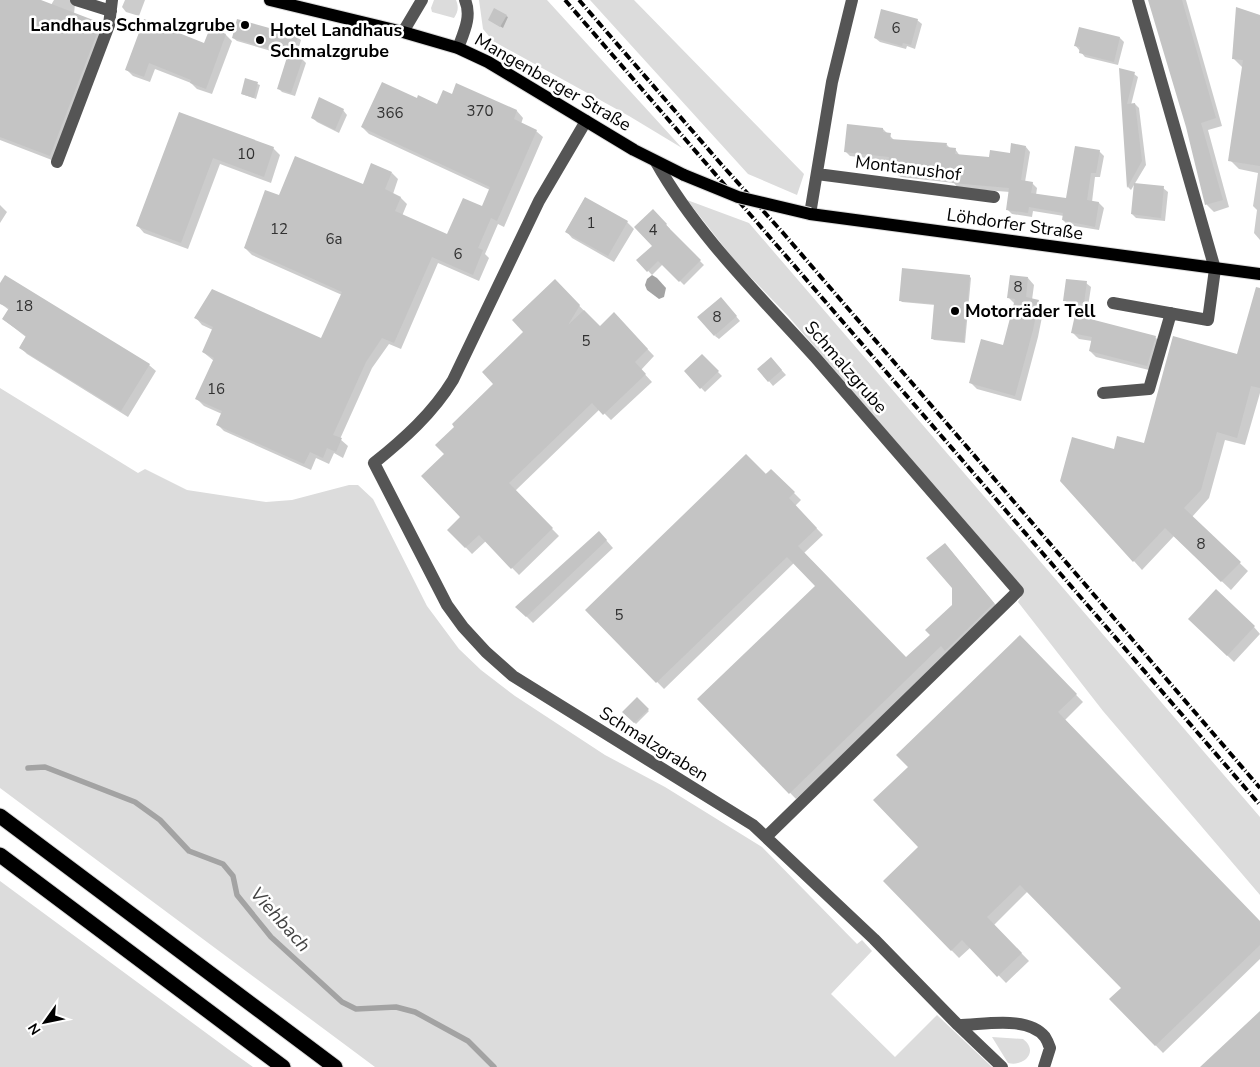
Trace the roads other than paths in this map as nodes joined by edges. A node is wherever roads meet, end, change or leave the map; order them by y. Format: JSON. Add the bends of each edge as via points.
{"nodes":[{"id":1,"x":76,"y":0,"type":"edge"},
{"id":2,"x":270,"y":0,"type":"edge"},
{"id":3,"x":422,"y":0,"type":"edge"},
{"id":4,"x":465,"y":0,"type":"edge"},
{"id":5,"x":852,"y":0,"type":"edge"},
{"id":6,"x":1138,"y":0,"type":"edge"},
{"id":7,"x":111,"y":6,"type":"edge"},
{"id":8,"x":404,"y":32,"type":"junction"},
{"id":9,"x":458,"y":48,"type":"junction"},
{"id":10,"x":586,"y":121,"type":"junction"},
{"id":11,"x":57,"y":162,"type":"dead end"},
{"id":12,"x":656,"y":162,"type":"junction"},
{"id":13,"x":817,"y":174,"type":"junction"},
{"id":14,"x":994,"y":197,"type":"dead end"},
{"id":15,"x":810,"y":214,"type":"junction"},
{"id":16,"x":1215,"y":269,"type":"junction"},
{"id":17,"x":1260,"y":274,"type":"edge"},
{"id":18,"x":1113,"y":303,"type":"dead end"},
{"id":19,"x":1171,"y":313,"type":"junction"},
{"id":20,"x":1103,"y":393,"type":"dead end"},
{"id":21,"x":0,"y":816,"type":"edge"},
{"id":22,"x":766,"y":836,"type":"junction"},
{"id":23,"x":0,"y":855,"type":"edge"},
{"id":24,"x":958,"y":1025,"type":"junction"},
{"id":25,"x":283,"y":1067,"type":"edge"},
{"id":26,"x":336,"y":1067,"type":"edge"},
{"id":27,"x":1002,"y":1067,"type":"edge"},
{"id":28,"x":1044,"y":1067,"type":"edge"}],
"edges":[{"from":1,"to":7,"type":"street"},
{"from":2,"to":8,"type":"main road","name":"Mangenberger Straße"},
{"from":3,"to":8,"type":"street"},
{"from":4,"to":9,"type":"street","via":[[468,18]]},
{"from":5,"to":13,"type":"street","via":[[832,82]]},
{"from":6,"to":16,"type":"street"},
{"from":7,"to":11,"type":"street","via":[[109,26]]},
{"from":8,"to":9,"type":"main road","name":"Mangenberger Straße"},
{"from":9,"to":10,"type":"main road","name":"Mangenberger Straße","via":[[488,62]]},
{"from":10,"to":12,"type":"main road","name":"Mangenberger Straße"},
{"from":10,"to":22,"type":"street","name":"Schmalzgraben","via":[[539,201],[453,380],[422,420],[374,462],[448,605],[486,652],[513,676]]},
{"from":12,"to":15,"type":"main road","name":"Mangenberger Straße","bridge":true,"via":[[738,197]]},
{"from":12,"to":22,"type":"street","name":"Schmalzgrube","via":[[683,206],[732,266],[1018,591]]},
{"from":13,"to":14,"type":"street","name":"Montanushof"},
{"from":13,"to":15,"type":"street"},
{"from":15,"to":16,"type":"main road","name":"Löhdorfer Straße"},
{"from":16,"to":17,"type":"main road","name":"Löhdorfer Straße"},
{"from":16,"to":19,"type":"street","via":[[1208,320]]},
{"from":18,"to":19,"type":"street"},
{"from":19,"to":20,"type":"street","via":[[1149,390]]},
{"from":21,"to":26,"type":"highway"},
{"from":22,"to":24,"type":"street","name":"Schmalzgraben"},
{"from":23,"to":25,"type":"highway"},
{"from":24,"to":27,"type":"street","name":"Schmalzgraben"},
{"from":24,"to":28,"type":"street","via":[[1019,1023],[1033,1028],[1045,1037],[1050,1048]]}]}
